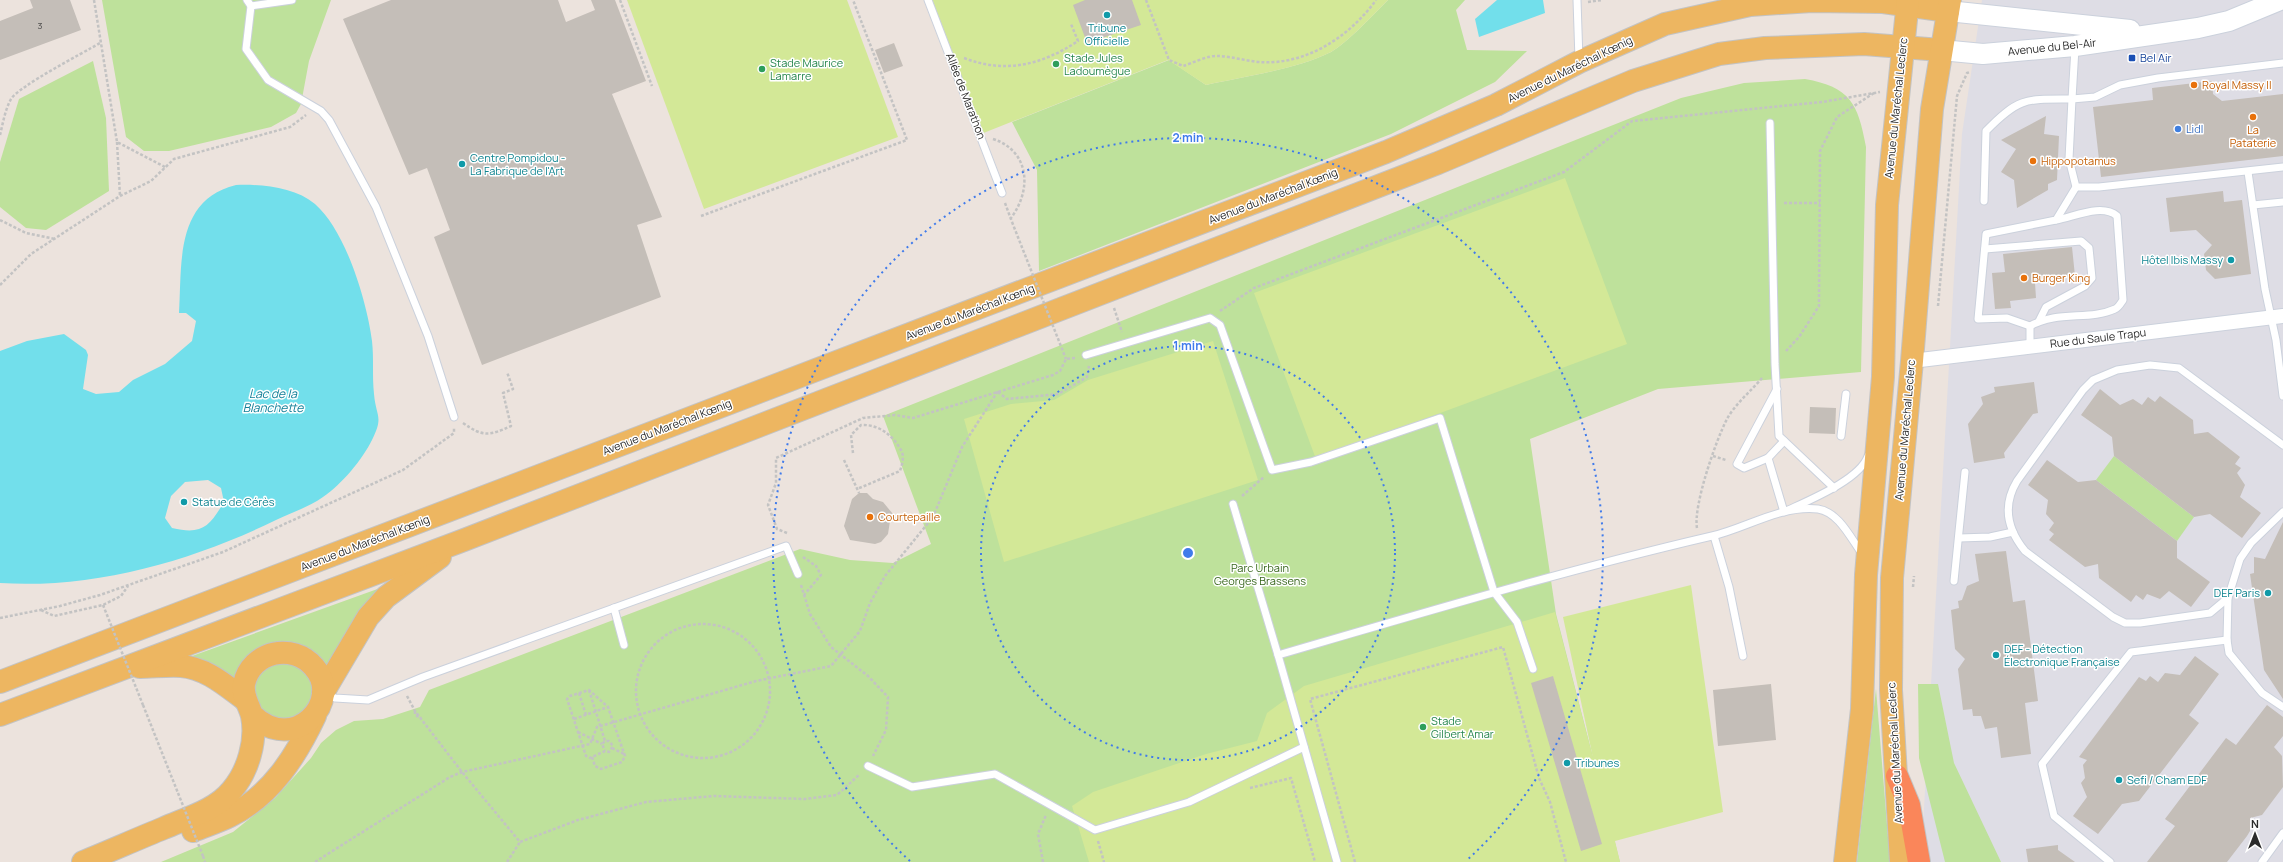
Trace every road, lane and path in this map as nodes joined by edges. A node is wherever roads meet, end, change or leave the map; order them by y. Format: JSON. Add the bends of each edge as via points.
{"nodes":[{"id":1,"x":94,"y":0,"type":"edge"},
{"id":2,"x":292,"y":0,"type":"edge"},
{"id":3,"x":620,"y":0,"type":"edge"},
{"id":4,"x":853,"y":0,"type":"edge"},
{"id":5,"x":928,"y":0,"type":"edge"},
{"id":6,"x":1146,"y":0,"type":"edge"},
{"id":7,"x":1376,"y":0,"type":"edge"},
{"id":8,"x":1577,"y":0,"type":"edge"},
{"id":9,"x":2280,"y":0,"type":"edge"},
{"id":10,"x":1785,"y":2,"type":"edge"},
{"id":11,"x":249,"y":3,"type":"edge"},
{"id":12,"x":1908,"y":3,"type":"edge"},
{"id":13,"x":1949,"y":6,"type":"edge"},
{"id":14,"x":1071,"y":24,"type":"dead end"},
{"id":15,"x":2161,"y":33,"type":"junction"},
{"id":16,"x":100,"y":43,"type":"junction"},
{"id":17,"x":1902,"y":46,"type":"junction"},
{"id":18,"x":2075,"y":46,"type":"junction"},
{"id":19,"x":1941,"y":50,"type":"junction"},
{"id":20,"x":948,"y":51,"type":"junction"},
{"id":21,"x":1579,"y":62,"type":"junction"},
{"id":22,"x":2283,"y":63,"type":"edge"},
{"id":23,"x":1974,"y":70,"type":"dead end"},
{"id":24,"x":652,"y":86,"type":"dead end"},
{"id":25,"x":1875,"y":93,"type":"dead end"},
{"id":26,"x":2072,"y":99,"type":"junction"},
{"id":27,"x":313,"y":107,"type":"junction"},
{"id":28,"x":1770,"y":124,"type":"dead end"},
{"id":29,"x":981,"y":134,"type":"junction"},
{"id":30,"x":0,"y":135,"type":"edge"},
{"id":31,"x":117,"y":142,"type":"junction"},
{"id":32,"x":165,"y":167,"type":"junction"},
{"id":33,"x":2283,"y":167,"type":"edge"},
{"id":34,"x":2248,"y":172,"type":"junction"},
{"id":35,"x":2076,"y":188,"type":"junction"},
{"id":36,"x":1002,"y":193,"type":"dead end"},
{"id":37,"x":120,"y":196,"type":"junction"},
{"id":38,"x":1984,"y":201,"type":"dead end"},
{"id":39,"x":2283,"y":202,"type":"edge"},
{"id":40,"x":1773,"y":203,"type":"junction"},
{"id":41,"x":1820,"y":203,"type":"dead end"},
{"id":42,"x":2254,"y":205,"type":"junction"},
{"id":43,"x":1007,"y":210,"type":"dead end"},
{"id":44,"x":701,"y":216,"type":"dead end"},
{"id":45,"x":1011,"y":218,"type":"junction"},
{"id":46,"x":0,"y":220,"type":"edge"},
{"id":47,"x":2056,"y":220,"type":"junction"},
{"id":48,"x":55,"y":239,"type":"junction"},
{"id":49,"x":1985,"y":249,"type":"junction"},
{"id":50,"x":0,"y":285,"type":"edge"},
{"id":51,"x":1937,"y":310,"type":"dead end"},
{"id":52,"x":2277,"y":317,"type":"edge"},
{"id":53,"x":1210,"y":318,"type":"junction"},
{"id":54,"x":2039,"y":321,"type":"junction"},
{"id":55,"x":2030,"y":326,"type":"junction"},
{"id":56,"x":2030,"y":346,"type":"junction"},
{"id":57,"x":1088,"y":355,"type":"joint"},
{"id":58,"x":1066,"y":359,"type":"junction"},
{"id":59,"x":1071,"y":360,"type":"dead end"},
{"id":60,"x":1912,"y":361,"type":"junction"},
{"id":61,"x":507,"y":372,"type":"dead end"},
{"id":62,"x":1777,"y":389,"type":"junction"},
{"id":63,"x":998,"y":391,"type":"junction"},
{"id":64,"x":1846,"y":394,"type":"dead end"},
{"id":65,"x":2283,"y":396,"type":"edge"},
{"id":66,"x":454,"y":417,"type":"junction"},
{"id":67,"x":1879,"y":424,"type":"junction"},
{"id":68,"x":1841,"y":436,"type":"dead end"},
{"id":69,"x":1784,"y":441,"type":"junction"},
{"id":70,"x":2283,"y":445,"type":"edge"},
{"id":71,"x":853,"y":453,"type":"dead end"},
{"id":72,"x":1768,"y":458,"type":"junction"},
{"id":73,"x":844,"y":460,"type":"dead end"},
{"id":74,"x":1272,"y":470,"type":"junction"},
{"id":75,"x":1965,"y":472,"type":"dead end"},
{"id":76,"x":1834,"y":488,"type":"junction"},
{"id":77,"x":857,"y":489,"type":"junction"},
{"id":78,"x":859,"y":493,"type":"dead end"},
{"id":79,"x":1233,"y":504,"type":"joint"},
{"id":80,"x":1784,"y":512,"type":"junction"},
{"id":81,"x":2283,"y":512,"type":"edge"},
{"id":82,"x":2013,"y":532,"type":"junction"},
{"id":83,"x":1714,"y":536,"type":"junction"},
{"id":84,"x":1959,"y":538,"type":"junction"},
{"id":85,"x":464,"y":540,"type":"junction"},
{"id":86,"x":786,"y":546,"type":"junction"},
{"id":87,"x":1867,"y":560,"type":"junction"},
{"id":88,"x":798,"y":574,"type":"joint"},
{"id":89,"x":1914,"y":574,"type":"dead end"},
{"id":90,"x":1954,"y":581,"type":"dead end"},
{"id":91,"x":128,"y":585,"type":"junction"},
{"id":92,"x":1913,"y":590,"type":"dead end"},
{"id":93,"x":1494,"y":592,"type":"junction"},
{"id":94,"x":2228,"y":598,"type":"junction"},
{"id":95,"x":103,"y":605,"type":"junction"},
{"id":96,"x":614,"y":608,"type":"junction"},
{"id":97,"x":40,"y":610,"type":"junction"},
{"id":98,"x":0,"y":618,"type":"edge"},
{"id":99,"x":2227,"y":640,"type":"junction"},
{"id":100,"x":624,"y":645,"type":"dead end"},
{"id":101,"x":1278,"y":655,"type":"junction"},
{"id":102,"x":841,"y":656,"type":"junction"},
{"id":103,"x":1743,"y":656,"type":"dead end"},
{"id":104,"x":64,"y":658,"type":"junction"},
{"id":105,"x":121,"y":668,"type":"junction"},
{"id":106,"x":1533,"y":669,"type":"dead end"},
{"id":107,"x":0,"y":670,"type":"edge"},
{"id":108,"x":769,"y":678,"type":"junction"},
{"id":109,"x":0,"y":682,"type":"edge"},
{"id":110,"x":402,"y":686,"type":"junction"},
{"id":111,"x":589,"y":690,"type":"junction"},
{"id":112,"x":323,"y":693,"type":"junction"},
{"id":113,"x":579,"y":693,"type":"junction"},
{"id":114,"x":248,"y":707,"type":"junction"},
{"id":115,"x":608,"y":707,"type":"junction"},
{"id":116,"x":2283,"y":707,"type":"edge"},
{"id":117,"x":596,"y":711,"type":"junction"},
{"id":118,"x":640,"y":714,"type":"junction"},
{"id":119,"x":0,"y":715,"type":"edge"},
{"id":120,"x":586,"y":715,"type":"junction"},
{"id":121,"x":315,"y":716,"type":"junction"},
{"id":122,"x":574,"y":719,"type":"junction"},
{"id":123,"x":613,"y":722,"type":"junction"},
{"id":124,"x":601,"y":726,"type":"junction"},
{"id":125,"x":578,"y":732,"type":"junction"},
{"id":126,"x":592,"y":739,"type":"junction"},
{"id":127,"x":605,"y":741,"type":"junction"},
{"id":128,"x":602,"y":744,"type":"junction"},
{"id":129,"x":582,"y":746,"type":"junction"},
{"id":130,"x":1304,"y":747,"type":"junction"},
{"id":131,"x":612,"y":748,"type":"junction"},
{"id":132,"x":605,"y":751,"type":"junction"},
{"id":133,"x":624,"y":754,"type":"junction"},
{"id":134,"x":592,"y":757,"type":"junction"},
{"id":135,"x":868,"y":766,"type":"junction"},
{"id":136,"x":462,"y":772,"type":"junction"},
{"id":137,"x":1897,"y":776,"type":"junction"},
{"id":138,"x":1248,"y":788,"type":"dead end"},
{"id":139,"x":1051,"y":805,"type":"junction"},
{"id":140,"x":1095,"y":830,"type":"junction"},
{"id":141,"x":2283,"y":833,"type":"edge"},
{"id":142,"x":520,"y":842,"type":"junction"},
{"id":143,"x":83,"y":862,"type":"edge"},
{"id":144,"x":118,"y":862,"type":"edge"},
{"id":145,"x":205,"y":862,"type":"edge"},
{"id":146,"x":315,"y":862,"type":"edge"},
{"id":147,"x":506,"y":862,"type":"edge"},
{"id":148,"x":1043,"y":862,"type":"edge"},
{"id":149,"x":1104,"y":862,"type":"edge"},
{"id":150,"x":1315,"y":862,"type":"edge"},
{"id":151,"x":1337,"y":862,"type":"edge"},
{"id":152,"x":1355,"y":862,"type":"edge"},
{"id":153,"x":1566,"y":862,"type":"edge"},
{"id":154,"x":1845,"y":862,"type":"edge"},
{"id":155,"x":1901,"y":862,"type":"edge"},
{"id":156,"x":1919,"y":862,"type":"edge"},
{"id":157,"x":2110,"y":862,"type":"edge"},
{"id":158,"x":2262,"y":862,"type":"edge"}],
"edges":[{"from":1,"to":16,"type":"path","via":[[100,26]]},
{"from":2,"to":11,"type":"lane"},
{"from":3,"to":24,"type":"path"},
{"from":4,"to":44,"type":"path","via":[[907,140]]},
{"from":5,"to":20,"type":"lane","name":"Allée de Marathon"},
{"from":6,"to":7,"type":"path","via":[[1168,60],[1183,66],[1217,56],[1245,62],[1276,62],[1310,53],[1340,37],[1364,16]]},
{"from":8,"to":21,"type":"lane"},
{"from":9,"to":15,"type":"street","name":"Avenue du Bel-Air","via":[[2229,21]]},
{"from":10,"to":12,"type":"main road","name":"Avenue du Maréchal Kœnig"},
{"from":10,"to":21,"type":"main road","name":"Avenue du Maréchal Kœnig","via":[[1750,5],[1665,24]]},
{"from":11,"to":27,"type":"lane","via":[[246,49],[268,80]]},
{"from":12,"to":13,"type":"main road","name":"Avenue du Maréchal Kœnig"},
{"from":12,"to":17,"type":"main road","name":"Avenue du Maréchal Leclerc"},
{"from":13,"to":15,"type":"street","name":"Avenue du Bel-Air"},
{"from":13,"to":19,"type":"main road","name":"Avenue du Maréchal Leclerc"},
{"from":14,"to":20,"type":"path","via":[[1078,41],[1046,60],[1023,65],[997,66],[972,61]]},
{"from":15,"to":18,"type":"street","name":"Avenue du Bel-Air"},
{"from":16,"to":30,"type":"path","via":[[30,84],[12,98],[5,113]]},
{"from":16,"to":31,"type":"path"},
{"from":17,"to":19,"type":"main road"},
{"from":17,"to":67,"type":"main road","name":"Avenue du Maréchal Leclerc","via":[[1887,205],[1883,377]]},
{"from":17,"to":85,"type":"main road","via":[[1864,44],[1765,48],[1719,54],[1633,81],[1438,163]]},
{"from":18,"to":19,"type":"street","name":"Avenue du Bel-Air","via":[[1983,54]]},
{"from":18,"to":26,"type":"lane"},
{"from":19,"to":60,"type":"main road","name":"Avenue du Maréchal Leclerc","via":[[1932,108]]},
{"from":20,"to":29,"type":"lane","name":"Allée de Marathon"},
{"from":21,"to":104,"type":"main road","name":"Avenue du Maréchal Kœnig","via":[[1496,105],[1386,152]]},
{"from":22,"to":26,"type":"lane","via":[[2158,78],[2120,85],[2095,97]]},
{"from":23,"to":51,"type":"path","via":[[1967,73],[1957,96]]},
{"from":25,"to":53,"type":"path","via":[[1822,102],[1632,121],[1564,172],[1254,288]]},
{"from":26,"to":35,"type":"lane","via":[[2069,159]]},
{"from":26,"to":38,"type":"lane","via":[[2029,99],[2005,111],[1986,131]]},
{"from":27,"to":32,"type":"path","via":[[306,117],[290,127],[174,159]]},
{"from":27,"to":66,"type":"lane","via":[[329,120],[376,207],[428,336]]},
{"from":28,"to":40,"type":"lane"},
{"from":29,"to":36,"type":"lane","name":"Allée de Marathon"},
{"from":29,"to":45,"type":"path","via":[[1003,142],[1014,151],[1024,170],[1023,188],[1017,210]]},
{"from":31,"to":32,"type":"path"},
{"from":31,"to":37,"type":"path"},
{"from":32,"to":37,"type":"path","via":[[151,181]]},
{"from":33,"to":34,"type":"lane"},
{"from":34,"to":35,"type":"lane"},
{"from":34,"to":42,"type":"lane"},
{"from":35,"to":47,"type":"lane"},
{"from":37,"to":48,"type":"path"},
{"from":39,"to":42,"type":"lane"},
{"from":40,"to":41,"type":"path"},
{"from":40,"to":62,"type":"lane"},
{"from":42,"to":52,"type":"lane","via":[[2265,290]]},
{"from":43,"to":45,"type":"path"},
{"from":45,"to":58,"type":"path","bridge":true},
{"from":46,"to":48,"type":"path","via":[[26,233]]},
{"from":47,"to":49,"type":"lane","via":[[1986,234]]},
{"from":47,"to":54,"type":"lane","via":[[2100,210],[2112,211],[2117,216],[2123,300],[2116,309]]},
{"from":48,"to":50,"type":"path","via":[[31,254]]},
{"from":49,"to":54,"type":"lane","via":[[2081,241],[2089,248],[2092,278],[2085,286],[2046,307]]},
{"from":49,"to":55,"type":"lane","via":[[1978,319],[2007,318]]},
{"from":52,"to":56,"type":"street","name":"Rue du Saule Trapu"},
{"from":52,"to":65,"type":"lane","via":[[2276,340]]},
{"from":53,"to":57,"type":"lane"},
{"from":53,"to":74,"type":"lane","via":[[1220,325]]},
{"from":54,"to":55,"type":"lane"},
{"from":55,"to":56,"type":"lane"},
{"from":56,"to":60,"type":"street","name":"Rue du Saule Trapu"},
{"from":57,"to":63,"type":"path","via":[[1086,377],[1058,394],[1007,399]]},
{"from":58,"to":59,"type":"path"},
{"from":58,"to":63,"type":"path","via":[[1060,371],[1053,375]]},
{"from":60,"to":137,"type":"main road","name":"Avenue du Maréchal Leclerc","via":[[1892,578],[1891,690]]},
{"from":61,"to":66,"type":"path","via":[[513,389],[503,393],[511,426],[491,435],[475,431]]},
{"from":62,"to":69,"type":"lane","via":[[1779,436]]},
{"from":62,"to":72,"type":"lane","via":[[1737,464],[1744,468]]},
{"from":63,"to":86,"type":"path","via":[[913,418],[895,415],[864,418],[776,458],[776,483],[768,505],[777,529],[787,533]]},
{"from":63,"to":102,"type":"path","via":[[962,447],[933,517],[885,576],[870,603],[860,631]]},
{"from":64,"to":68,"type":"lane"},
{"from":66,"to":91,"type":"path","via":[[454,433],[403,470],[223,552]]},
{"from":67,"to":76,"type":"lane","via":[[1866,463]]},
{"from":67,"to":87,"type":"main road","name":"Avenue du Maréchal Leclerc"},
{"from":69,"to":72,"type":"lane"},
{"from":69,"to":76,"type":"lane"},
{"from":70,"to":82,"type":"lane","via":[[2179,368],[2150,365],[2105,373],[2083,390],[2017,480],[2010,493],[2007,508]]},
{"from":71,"to":77,"type":"path","via":[[851,435],[861,423],[881,428],[902,452],[900,471]]},
{"from":72,"to":80,"type":"lane"},
{"from":73,"to":77,"type":"path"},
{"from":74,"to":79,"type":"path"},
{"from":74,"to":93,"type":"lane","via":[[1311,462],[1440,418]]},
{"from":75,"to":84,"type":"lane"},
{"from":76,"to":80,"type":"lane"},
{"from":77,"to":78,"type":"path"},
{"from":79,"to":101,"type":"lane"},
{"from":80,"to":83,"type":"lane"},
{"from":80,"to":87,"type":"lane","via":[[1818,509],[1832,514]]},
{"from":81,"to":94,"type":"lane","via":[[2251,543],[2240,559]]},
{"from":82,"to":84,"type":"lane","via":[[1990,537]]},
{"from":82,"to":94,"type":"lane","via":[[2026,551],[2113,617],[2125,623],[2199,615],[2210,612]]},
{"from":83,"to":93,"type":"lane"},
{"from":83,"to":103,"type":"lane","via":[[1729,587]]},
{"from":84,"to":90,"type":"lane"},
{"from":85,"to":105,"type":"main road"},
{"from":85,"to":112,"type":"main road","via":[[386,597],[368,617]]},
{"from":86,"to":88,"type":"lane"},
{"from":86,"to":96,"type":"lane"},
{"from":87,"to":154,"type":"main road","name":"Avenue du Maréchal Leclerc","via":[[1862,709]]},
{"from":88,"to":102,"type":"path","via":[[810,614],[831,647]]},
{"from":89,"to":92,"type":"path"},
{"from":91,"to":95,"type":"path","via":[[121,596]]},
{"from":91,"to":97,"type":"path"},
{"from":93,"to":101,"type":"lane"},
{"from":93,"to":106,"type":"lane","via":[[1517,622]]},
{"from":94,"to":99,"type":"lane"},
{"from":95,"to":97,"type":"path","via":[[54,616]]},
{"from":95,"to":145,"type":"path","bridge":true},
{"from":96,"to":100,"type":"lane"},
{"from":96,"to":110,"type":"lane"},
{"from":97,"to":98,"type":"path"},
{"from":99,"to":116,"type":"lane","via":[[2229,653],[2262,693]]},
{"from":99,"to":157,"type":"lane","via":[[2131,652],[2042,764],[2054,816]]},
{"from":101,"to":130,"type":"lane"},
{"from":102,"to":108,"type":"path","via":[[830,666]]},
{"from":102,"to":135,"type":"path","via":[[868,676],[888,697],[886,730]]},
{"from":104,"to":107,"type":"main road"},
{"from":104,"to":109,"type":"main road","name":"Avenue du Maréchal Kœnig"},
{"from":105,"to":114,"type":"main road","via":[[181,666],[200,670],[216,678]]},
{"from":105,"to":119,"type":"main road"},
{"from":108,"to":118,"type":"path"},
{"from":108,"to":118,"type":"path","via":[[769,706],[758,730],[738,748],[720,756],[701,758],[675,752],[654,737]]},
{"from":108,"to":118,"type":"path","via":[[760,656],[742,636],[712,625],[679,628],[657,642],[641,663],[635,689]]},
{"from":110,"to":112,"type":"lane","via":[[368,700],[335,698]]},
{"from":110,"to":136,"type":"path","via":[[415,710]]},
{"from":111,"to":113,"type":"path"},
{"from":111,"to":115,"type":"path"},
{"from":111,"to":117,"type":"path"},
{"from":112,"to":114,"type":"main road","via":[[322,680],[316,668],[306,658],[280,651],[256,662],[248,672],[244,685]]},
{"from":112,"to":121,"type":"main road"},
{"from":113,"to":120,"type":"path"},
{"from":113,"to":122,"type":"path","via":[[567,699]]},
{"from":114,"to":121,"type":"main road","via":[[261,724],[283,731],[301,726]]},
{"from":114,"to":143,"type":"main road","via":[[253,736],[246,768],[232,791],[211,807]]},
{"from":115,"to":117,"type":"path"},
{"from":115,"to":123,"type":"path"},
{"from":117,"to":120,"type":"path"},
{"from":117,"to":124,"type":"path"},
{"from":118,"to":123,"type":"path"},
{"from":120,"to":122,"type":"path"},
{"from":121,"to":144,"type":"main road","via":[[302,744],[287,766],[256,799],[230,816]]},
{"from":122,"to":125,"type":"path"},
{"from":123,"to":124,"type":"path"},
{"from":123,"to":133,"type":"path"},
{"from":124,"to":126,"type":"path","via":[[597,727]]},
{"from":124,"to":127,"type":"path"},
{"from":125,"to":126,"type":"path"},
{"from":125,"to":129,"type":"path"},
{"from":126,"to":128,"type":"path"},
{"from":126,"to":129,"type":"path","via":[[590,744]]},
{"from":127,"to":128,"type":"path"},
{"from":127,"to":131,"type":"path","via":[[612,743]]},
{"from":128,"to":132,"type":"path"},
{"from":129,"to":134,"type":"path","via":[[586,756]]},
{"from":129,"to":136,"type":"path"},
{"from":130,"to":140,"type":"lane","via":[[1189,802]]},
{"from":130,"to":151,"type":"lane"},
{"from":131,"to":132,"type":"path","via":[[609,752]]},
{"from":131,"to":133,"type":"path"},
{"from":132,"to":134,"type":"path"},
{"from":133,"to":134,"type":"path","via":[[622,762],[601,769],[595,766]]},
{"from":135,"to":139,"type":"lane","via":[[912,787],[995,774]]},
{"from":135,"to":142,"type":"path","via":[[837,795],[805,799],[714,796],[646,802],[578,820]]},
{"from":136,"to":142,"type":"path"},
{"from":136,"to":146,"type":"path","via":[[450,777]]},
{"from":137,"to":155,"type":"main road","name":"Avenue du Maréchal Leclerc"},
{"from":137,"to":156,"type":"highway","via":[[1909,805]]},
{"from":138,"to":150,"type":"path","via":[[1292,778]]},
{"from":139,"to":140,"type":"lane"},
{"from":139,"to":148,"type":"path","via":[[1038,834]]},
{"from":140,"to":149,"type":"path"},
{"from":141,"to":158,"type":"lane"},
{"from":142,"to":147,"type":"path"},
{"from":152,"to":153,"type":"path","via":[[1310,699],[1502,646],[1539,778],[1550,802]]}]}
